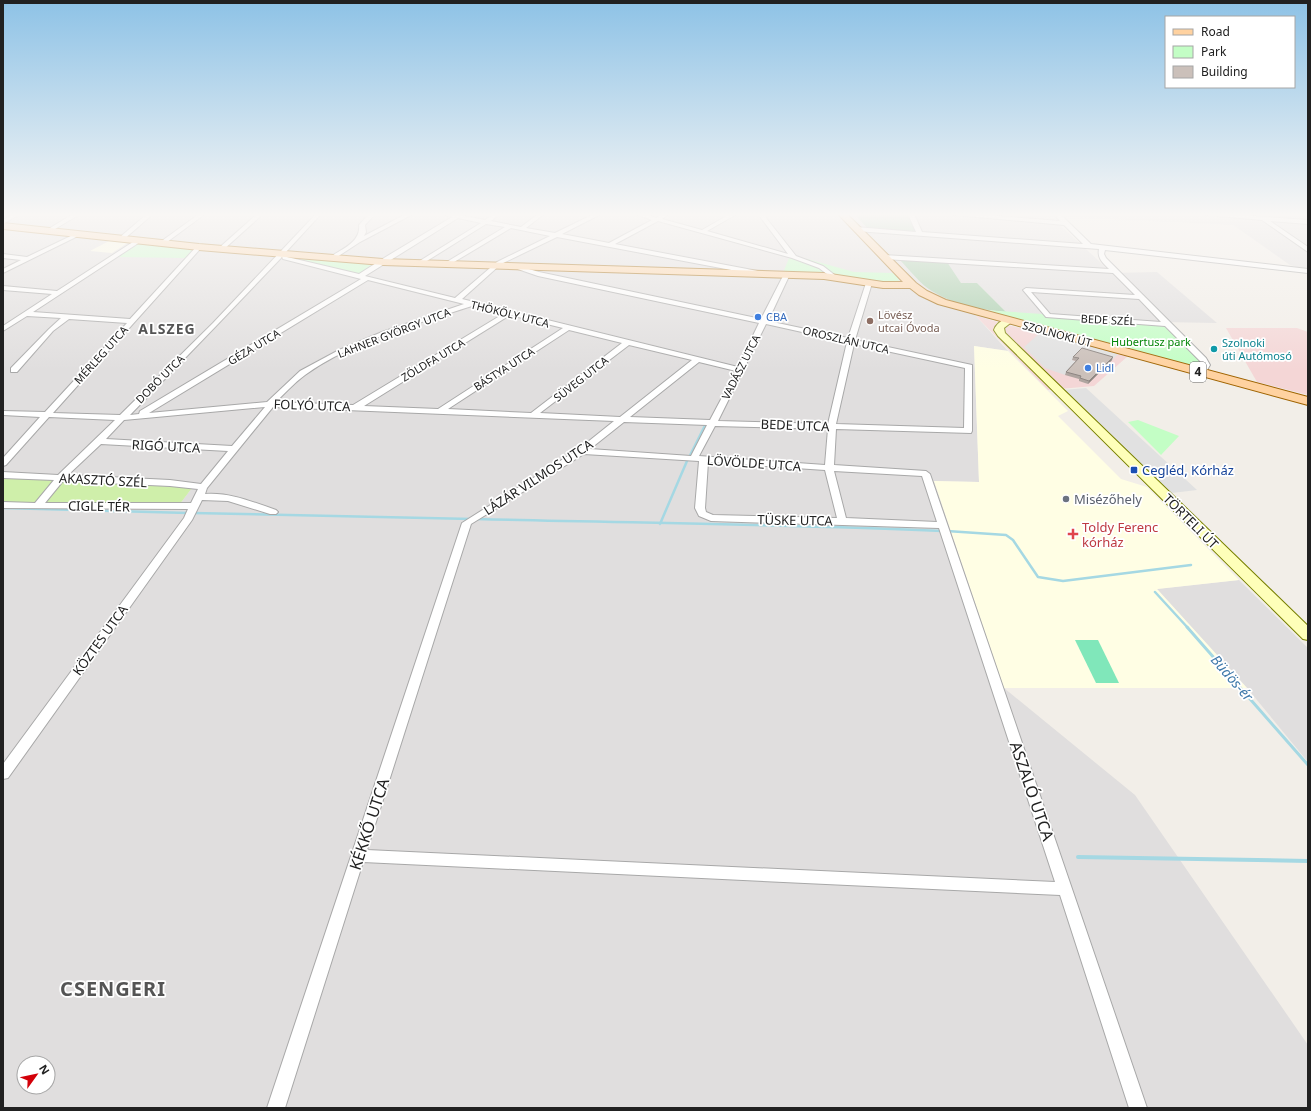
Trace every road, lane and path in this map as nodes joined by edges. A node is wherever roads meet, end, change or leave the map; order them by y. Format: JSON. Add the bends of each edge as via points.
{"nodes":[{"id":1,"x":13,"y":266,"type":"edge"},
{"id":2,"x":101,"y":266,"type":"edge"},
{"id":3,"x":182,"y":266,"type":"edge"},
{"id":4,"x":271,"y":266,"type":"edge"},
{"id":5,"x":318,"y":266,"type":"edge"},
{"id":6,"x":378,"y":266,"type":"edge"},
{"id":7,"x":493,"y":266,"type":"edge"},
{"id":8,"x":497,"y":266,"type":"junction"},
{"id":9,"x":512,"y":266,"type":"junction"},
{"id":10,"x":712,"y":266,"type":"edge"},
{"id":11,"x":818,"y":266,"type":"edge"},
{"id":12,"x":893,"y":266,"type":"edge"},
{"id":13,"x":1029,"y":266,"type":"edge"},
{"id":14,"x":1110,"y":266,"type":"edge"},
{"id":15,"x":1262,"y":266,"type":"edge"},
{"id":16,"x":728,"y":269,"type":"junction"},
{"id":17,"x":3,"y":271,"type":"edge"},
{"id":18,"x":1114,"y":271,"type":"junction"},
{"id":19,"x":1308,"y":271,"type":"edge"},
{"id":20,"x":787,"y":274,"type":"junction"},
{"id":21,"x":364,"y":277,"type":"junction"},
{"id":22,"x":834,"y":277,"type":"junction"},
{"id":23,"x":869,"y":282,"type":"junction"},
{"id":24,"x":909,"y":282,"type":"junction"},
{"id":25,"x":3,"y":288,"type":"edge"},
{"id":26,"x":59,"y":293,"type":"junction"},
{"id":27,"x":1140,"y":297,"type":"junction"},
{"id":28,"x":456,"y":300,"type":"junction"},
{"id":29,"x":471,"y":304,"type":"junction"},
{"id":30,"x":509,"y":313,"type":"junction"},
{"id":31,"x":26,"y":314,"type":"junction"},
{"id":32,"x":67,"y":317,"type":"junction"},
{"id":33,"x":132,"y":321,"type":"junction"},
{"id":34,"x":1008,"y":321,"type":"junction"},
{"id":35,"x":764,"y":322,"type":"junction"},
{"id":36,"x":1167,"y":324,"type":"junction"},
{"id":37,"x":568,"y":328,"type":"junction"},
{"id":38,"x":3,"y":329,"type":"edge"},
{"id":39,"x":851,"y":341,"type":"junction"},
{"id":40,"x":628,"y":342,"type":"junction"},
{"id":41,"x":698,"y":359,"type":"junction"},
{"id":42,"x":14,"y":370,"type":"dead end"},
{"id":43,"x":740,"y":370,"type":"junction"},
{"id":44,"x":1201,"y":373,"type":"junction"},
{"id":45,"x":1308,"y":401,"type":"edge"},
{"id":46,"x":269,"y":404,"type":"junction"},
{"id":47,"x":356,"y":407,"type":"junction"},
{"id":48,"x":440,"y":411,"type":"junction"},
{"id":49,"x":3,"y":412,"type":"edge"},
{"id":50,"x":48,"y":415,"type":"junction"},
{"id":51,"x":140,"y":415,"type":"junction"},
{"id":52,"x":533,"y":415,"type":"junction"},
{"id":53,"x":121,"y":418,"type":"junction"},
{"id":54,"x":621,"y":419,"type":"junction"},
{"id":55,"x":712,"y":423,"type":"junction"},
{"id":56,"x":832,"y":426,"type":"junction"},
{"id":57,"x":968,"y":431,"type":"joint"},
{"id":58,"x":99,"y":441,"type":"junction"},
{"id":59,"x":234,"y":449,"type":"junction"},
{"id":60,"x":582,"y":451,"type":"junction"},
{"id":61,"x":699,"y":459,"type":"junction"},
{"id":62,"x":3,"y":464,"type":"edge"},
{"id":63,"x":829,"y":468,"type":"junction"},
{"id":64,"x":926,"y":474,"type":"joint"},
{"id":65,"x":3,"y":475,"type":"edge"},
{"id":66,"x":60,"y":478,"type":"junction"},
{"id":67,"x":203,"y":486,"type":"junction"},
{"id":68,"x":199,"y":497,"type":"junction"},
{"id":69,"x":3,"y":505,"type":"edge"},
{"id":70,"x":38,"y":505,"type":"junction"},
{"id":71,"x":192,"y":510,"type":"junction"},
{"id":72,"x":273,"y":512,"type":"dead end"},
{"id":73,"x":842,"y":521,"type":"junction"},
{"id":74,"x":945,"y":529,"type":"junction"},
{"id":75,"x":462,"y":541,"type":"joint"},
{"id":76,"x":1308,"y":635,"type":"edge"},
{"id":77,"x":3,"y":774,"type":"edge"},
{"id":78,"x":359,"y":856,"type":"junction"},
{"id":79,"x":1065,"y":889,"type":"junction"},
{"id":80,"x":276,"y":1108,"type":"edge"},
{"id":81,"x":1138,"y":1108,"type":"edge"}],
"edges":[{"from":1,"to":17,"type":"street"},
{"from":2,"to":26,"type":"street"},
{"from":3,"to":33,"type":"street","name":"MÉRLEG UTCA"},
{"from":4,"to":53,"type":"street","name":"DOBÓ UTCA"},
{"from":5,"to":21,"type":"street","name":"THÖKÖLY UTCA"},
{"from":6,"to":21,"type":"street","name":"GÉZA UTCA"},
{"from":7,"to":8,"type":"main road"},
{"from":8,"to":9,"type":"main road"},
{"from":8,"to":28,"type":"street"},
{"from":9,"to":16,"type":"main road"},
{"from":9,"to":35,"type":"street","name":"OROSZLÁN UTCA","via":[[538,274]]},
{"from":10,"to":16,"type":"street"},
{"from":11,"to":22,"type":"street"},
{"from":12,"to":24,"type":"main road","number":"4"},
{"from":13,"to":18,"type":"street"},
{"from":14,"to":18,"type":"street"},
{"from":15,"to":19,"type":"street"},
{"from":16,"to":20,"type":"main road","via":[[762,274]]},
{"from":18,"to":27,"type":"street"},
{"from":20,"to":22,"type":"main road"},
{"from":20,"to":35,"type":"street","name":"VADÁSZ UTCA"},
{"from":21,"to":28,"type":"street","name":"THÖKÖLY UTCA"},
{"from":21,"to":51,"type":"street","name":"GÉZA UTCA"},
{"from":22,"to":23,"type":"main road"},
{"from":23,"to":24,"type":"main road","via":[[892,286]]},
{"from":23,"to":39,"type":"street"},
{"from":24,"to":34,"type":"main road","name":"SZOLNOKI ÚT","number":"4","via":[[923,293],[950,305]]},
{"from":25,"to":26,"type":"street"},
{"from":26,"to":31,"type":"street"},
{"from":27,"to":36,"type":"street"},
{"from":27,"to":36,"type":"street","name":"BEDE SZÉL","via":[[1026,290],[1048,316]]},
{"from":28,"to":29,"type":"street","name":"THÖKÖLY UTCA"},
{"from":29,"to":30,"type":"street","name":"THÖKÖLY UTCA"},
{"from":29,"to":46,"type":"street","name":"LAHNER GYÖRGY UTCA","via":[[339,354],[304,373]]},
{"from":30,"to":37,"type":"street","name":"THÖKÖLY UTCA"},
{"from":30,"to":47,"type":"street","name":"ZÖLDFA UTCA"},
{"from":31,"to":32,"type":"street"},
{"from":31,"to":38,"type":"street"},
{"from":32,"to":33,"type":"street"},
{"from":32,"to":42,"type":"street","via":[[51,330]]},
{"from":33,"to":50,"type":"street","name":"MÉRLEG UTCA"},
{"from":34,"to":44,"type":"main road","name":"SZOLNOKI ÚT","number":"4"},
{"from":34,"to":76,"type":"main road","name":"TÖRTELI ÚT","via":[[1000,327],[1001,334]]},
{"from":35,"to":39,"type":"street","name":"OROSZLÁN UTCA"},
{"from":35,"to":43,"type":"street","name":"VADÁSZ UTCA"},
{"from":36,"to":44,"type":"street","via":[[1205,362]]},
{"from":37,"to":40,"type":"street","name":"THÖKÖLY UTCA"},
{"from":37,"to":48,"type":"street","name":"BÁSTYA UTCA"},
{"from":39,"to":56,"type":"street"},
{"from":39,"to":57,"type":"street","name":"OROSZLÁN UTCA","via":[[968,367]]},
{"from":40,"to":41,"type":"street","name":"THÖKÖLY UTCA"},
{"from":40,"to":52,"type":"street","name":"SÜVEG UTCA"},
{"from":41,"to":43,"type":"street","name":"THÖKÖLY UTCA"},
{"from":41,"to":54,"type":"street","name":"LÁZÁR VILMOS UTCA"},
{"from":43,"to":55,"type":"street","name":"VADÁSZ UTCA"},
{"from":44,"to":45,"type":"main road","name":"SZOLNOKI ÚT","number":"4"},
{"from":46,"to":47,"type":"street","name":"FOLYÓ UTCA"},
{"from":46,"to":51,"type":"street","name":"FOLYÓ UTCA"},
{"from":46,"to":59,"type":"street","name":"LAHNER GYÖRGY UTCA","via":[[269,408]]},
{"from":47,"to":48,"type":"street","name":"FOLYÓ UTCA"},
{"from":48,"to":52,"type":"street","name":"FOLYÓ UTCA"},
{"from":49,"to":50,"type":"street","name":"FOLYÓ UTCA"},
{"from":50,"to":53,"type":"street","name":"FOLYÓ UTCA"},
{"from":50,"to":62,"type":"street","name":"MÉRLEG UTCA"},
{"from":51,"to":53,"type":"street","name":"FOLYÓ UTCA"},
{"from":52,"to":54,"type":"street","name":"FOLYÓ UTCA"},
{"from":53,"to":58,"type":"street","name":"DOBÓ UTCA"},
{"from":54,"to":55,"type":"street","name":"BEDE UTCA"},
{"from":54,"to":60,"type":"street","name":"LÁZÁR VILMOS UTCA"},
{"from":55,"to":56,"type":"street","name":"BEDE UTCA"},
{"from":55,"to":61,"type":"street","name":"VADÁSZ UTCA"},
{"from":56,"to":57,"type":"street","name":"BEDE UTCA"},
{"from":56,"to":63,"type":"street"},
{"from":58,"to":59,"type":"street","name":"RIGÓ UTCA"},
{"from":58,"to":66,"type":"street","name":"DOBÓ UTCA"},
{"from":59,"to":67,"type":"street","name":"LAHNER GYÖRGY UTCA"},
{"from":60,"to":61,"type":"street","name":"LÖVÖLDE UTCA"},
{"from":60,"to":75,"type":"street","name":"LÁZÁR VILMOS UTCA","via":[[467,523]]},
{"from":61,"to":63,"type":"street","name":"LÖVÖLDE UTCA"},
{"from":61,"to":73,"type":"street","name":"TÜSKE UTCA","via":[[700,508],[702,514],[710,518]]},
{"from":63,"to":64,"type":"street","name":"LÖVÖLDE UTCA"},
{"from":63,"to":73,"type":"street"},
{"from":64,"to":74,"type":"street","name":"ASZALÓ UTCA"},
{"from":65,"to":66,"type":"street","name":"AKASZTÓ SZÉL"},
{"from":66,"to":67,"type":"street","name":"AKASZTÓ SZÉL"},
{"from":66,"to":70,"type":"street","name":"DOBÓ UTCA"},
{"from":67,"to":68,"type":"street","name":"LAHNER GYÖRGY UTCA"},
{"from":68,"to":71,"type":"street","name":"LAHNER GYÖRGY UTCA"},
{"from":68,"to":72,"type":"street","via":[[211,495],[232,498]]},
{"from":69,"to":70,"type":"street","name":"CIGLE TÉR"},
{"from":70,"to":71,"type":"street","name":"CIGLE TÉR"},
{"from":71,"to":77,"type":"street","name":"KÖZTES UTCA"},
{"from":73,"to":74,"type":"street","name":"TÜSKE UTCA"},
{"from":74,"to":79,"type":"street","name":"ASZALÓ UTCA"},
{"from":75,"to":78,"type":"street","name":"KÉKKŐ UTCA"},
{"from":78,"to":79,"type":"street"},
{"from":78,"to":80,"type":"street","name":"KÉKKŐ UTCA"},
{"from":79,"to":81,"type":"street","name":"ASZALÓ UTCA"}]}
